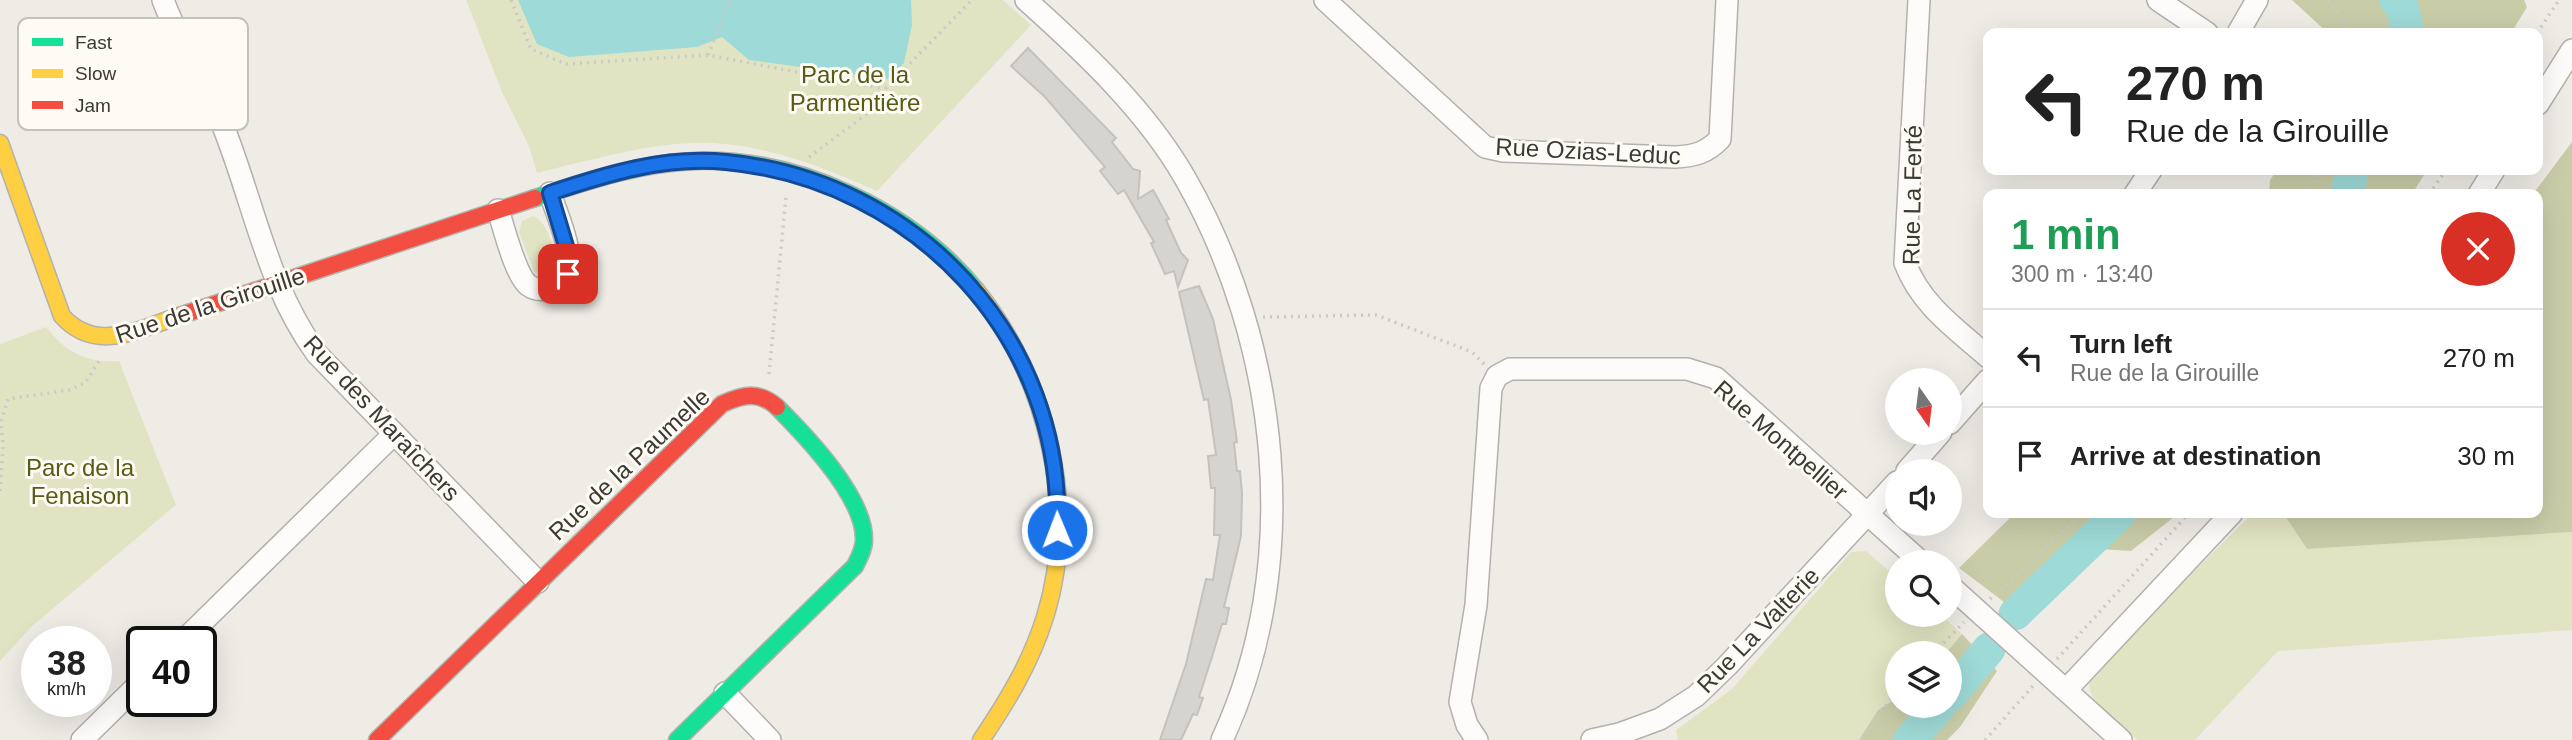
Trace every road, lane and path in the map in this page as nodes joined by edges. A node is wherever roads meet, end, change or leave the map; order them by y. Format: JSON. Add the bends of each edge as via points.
{"nodes":[{"id":1,"x":163,"y":0,"type":"edge"},
{"id":2,"x":510,"y":0,"type":"edge"},
{"id":3,"x":730,"y":0,"type":"edge"},
{"id":4,"x":972,"y":0,"type":"edge"},
{"id":5,"x":1026,"y":0,"type":"edge"},
{"id":6,"x":1325,"y":0,"type":"edge"},
{"id":7,"x":1727,"y":0,"type":"edge"},
{"id":8,"x":1919,"y":0,"type":"edge"},
{"id":9,"x":2158,"y":0,"type":"edge"},
{"id":10,"x":2257,"y":0,"type":"edge"},
{"id":11,"x":2328,"y":0,"type":"edge"},
{"id":12,"x":2559,"y":0,"type":"edge"},
{"id":13,"x":172,"y":18,"type":"edge"},
{"id":14,"x":2200,"y":28,"type":"edge"},
{"id":15,"x":2241,"y":28,"type":"edge"},
{"id":16,"x":2349,"y":28,"type":"edge"},
{"id":17,"x":2540,"y":28,"type":"edge"},
{"id":18,"x":2572,"y":50,"type":"edge"},
{"id":19,"x":708,"y":55,"type":"junction"},
{"id":20,"x":885,"y":89,"type":"junction"},
{"id":21,"x":2543,"y":96,"type":"edge"},
{"id":22,"x":224,"y":130,"type":"edge"},
{"id":23,"x":0,"y":143,"type":"edge"},
{"id":24,"x":788,"y":174,"type":"junction"},
{"id":25,"x":550,"y":193,"type":"junction"},
{"id":26,"x":498,"y":210,"type":"junction"},
{"id":27,"x":277,"y":285,"type":"junction"},
{"id":28,"x":1244,"y":317,"type":"junction"},
{"id":29,"x":113,"y":338,"type":"junction"},
{"id":30,"x":1983,"y":354,"type":"edge"},
{"id":31,"x":1497,"y":376,"type":"junction"},
{"id":32,"x":1983,"y":386,"type":"edge"},
{"id":33,"x":765,"y":397,"type":"junction"},
{"id":34,"x":1962,"y":409,"type":"edge"},
{"id":35,"x":394,"y":434,"type":"junction"},
{"id":36,"x":1930,"y":445,"type":"edge"},
{"id":37,"x":1917,"y":459,"type":"edge"},
{"id":38,"x":0,"y":491,"type":"edge"},
{"id":39,"x":1885,"y":495,"type":"edge"},
{"id":40,"x":1867,"y":515,"type":"junction"},
{"id":41,"x":2078,"y":518,"type":"edge"},
{"id":42,"x":2185,"y":518,"type":"edge"},
{"id":43,"x":2227,"y":518,"type":"edge"},
{"id":44,"x":1907,"y":550,"type":"edge"},
{"id":45,"x":538,"y":582,"type":"junction"},
{"id":46,"x":1962,"y":596,"type":"edge"},
{"id":47,"x":1980,"y":612,"type":"junction"},
{"id":48,"x":197,"y":626,"type":"edge"},
{"id":49,"x":1945,"y":641,"type":"edge"},
{"id":50,"x":2047,"y":671,"type":"junction"},
{"id":51,"x":2067,"y":688,"type":"junction"},
{"id":52,"x":725,"y":693,"type":"junction"},
{"id":53,"x":126,"y":697,"type":"edge"},
{"id":54,"x":1885,"y":706,"type":"edge"},
{"id":55,"x":82,"y":740,"type":"edge"},
{"id":56,"x":377,"y":740,"type":"edge"},
{"id":57,"x":677,"y":740,"type":"edge"},
{"id":58,"x":770,"y":740,"type":"edge"},
{"id":59,"x":981,"y":740,"type":"edge"},
{"id":60,"x":1222,"y":740,"type":"edge"},
{"id":61,"x":1477,"y":740,"type":"edge"},
{"id":62,"x":1592,"y":740,"type":"edge"},
{"id":63,"x":1861,"y":740,"type":"edge"},
{"id":64,"x":1985,"y":740,"type":"edge"},
{"id":65,"x":2121,"y":740,"type":"edge"}],
"edges":[{"from":1,"to":13,"type":"street","name":"Rue des Maraîchers"},
{"from":2,"to":19,"type":"path","via":[[531,48],[566,64]]},
{"from":3,"to":19,"type":"path"},
{"from":4,"to":20,"type":"path"},
{"from":5,"to":28,"type":"street","via":[[1076,45],[1127,101],[1185,176],[1224,256]]},
{"from":6,"to":7,"type":"street","name":"Rue Ozias-Leduc","via":[[1485,147],[1675,157],[1708,151],[1720,139]]},
{"from":8,"to":30,"type":"street","name":"Rue La Ferté","via":[[1906,263],[1927,304]]},
{"from":9,"to":14,"type":"street"},
{"from":10,"to":15,"type":"street"},
{"from":11,"to":16,"type":"path"},
{"from":12,"to":17,"type":"path"},
{"from":18,"to":21,"type":"street"},
{"from":19,"to":20,"type":"path"},
{"from":20,"to":24,"type":"path","via":[[879,105]]},
{"from":22,"to":27,"type":"street","name":"Rue des Maraîchers"},
{"from":23,"to":29,"type":"street","name":"Rue de la Girouille","via":[[62,316],[75,331],[93,338]]},
{"from":24,"to":25,"type":"street","name":"Rue de la Girouille","via":[[725,162],[667,162]]},
{"from":24,"to":33,"type":"path"},
{"from":24,"to":59,"type":"street","name":"Rue de la Girouille","via":[[828,185],[872,207],[918,235],[961,273],[1002,327],[1048,435],[1058,509],[1055,572],[1041,631],[1012,696]]},
{"from":25,"to":26,"type":"street","name":"Rue de la Girouille"},
{"from":25,"to":26,"type":"street","via":[[569,256],[568,274],[545,290],[529,286],[520,273]]},
{"from":26,"to":27,"type":"street","name":"Rue de la Girouille"},
{"from":27,"to":29,"type":"street","name":"Rue de la Girouille"},
{"from":27,"to":35,"type":"street","name":"Rue des Maraîchers","via":[[296,325],[317,354]]},
{"from":28,"to":31,"type":"path","via":[[1376,315],[1472,352]]},
{"from":28,"to":60,"type":"street","via":[[1270,449],[1271,547],[1257,636]]},
{"from":29,"to":38,"type":"path","via":[[86,383],[8,399],[1,422]]},
{"from":31,"to":40,"type":"street","name":"Rue Montpellier","via":[[1510,369],[1687,369],[1716,378]]},
{"from":31,"to":61,"type":"street","via":[[1489,405],[1476,605],[1460,702]]},
{"from":32,"to":34,"type":"street"},
{"from":33,"to":45,"type":"street","name":"Rue de la Paumelle","via":[[742,395],[722,404]]},
{"from":33,"to":52,"type":"street","via":[[817,451],[842,489],[863,529],[864,549],[855,566]]},
{"from":35,"to":45,"type":"street","name":"Rue des Maraîchers"},
{"from":35,"to":48,"type":"street"},
{"from":36,"to":37,"type":"street"},
{"from":39,"to":40,"type":"street","name":"Rue La Valterie"},
{"from":40,"to":44,"type":"street","name":"Rue Montpellier"},
{"from":40,"to":62,"type":"street","name":"Rue La Valterie","via":[[1696,696],[1660,719]]},
{"from":41,"to":47,"type":"path"},
{"from":42,"to":50,"type":"path"},
{"from":43,"to":51,"type":"street"},
{"from":45,"to":56,"type":"street","name":"Rue de la Paumelle"},
{"from":46,"to":47,"type":"street"},
{"from":47,"to":49,"type":"path"},
{"from":47,"to":50,"type":"street"},
{"from":50,"to":51,"type":"street"},
{"from":50,"to":64,"type":"path"},
{"from":51,"to":65,"type":"street"},
{"from":52,"to":57,"type":"street"},
{"from":52,"to":58,"type":"street"},
{"from":53,"to":55,"type":"street"},
{"from":54,"to":63,"type":"path"}]}
